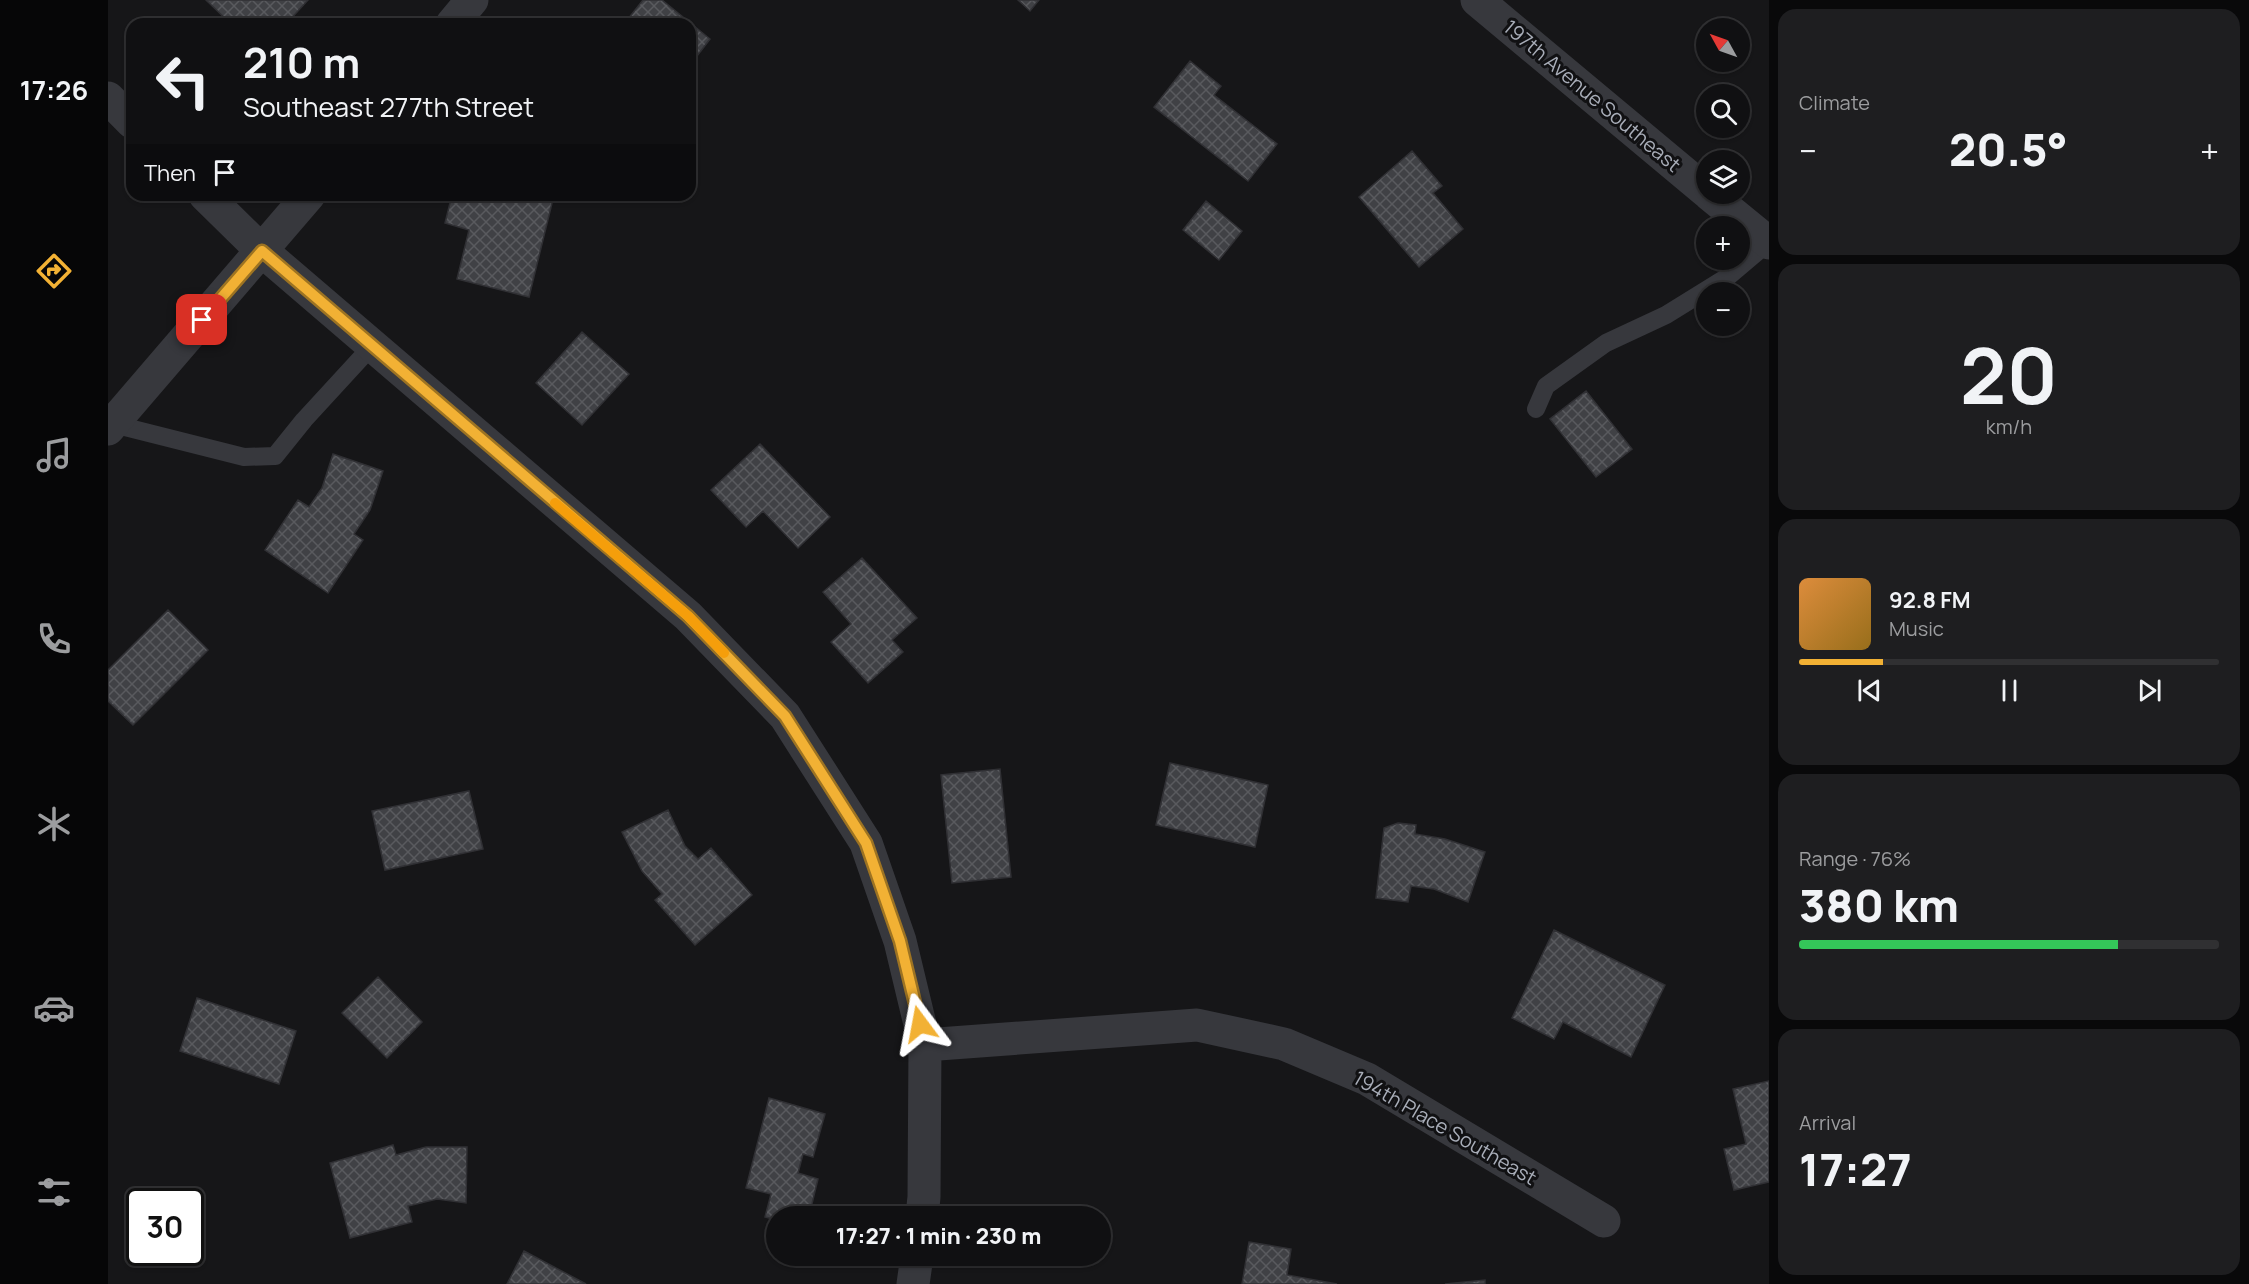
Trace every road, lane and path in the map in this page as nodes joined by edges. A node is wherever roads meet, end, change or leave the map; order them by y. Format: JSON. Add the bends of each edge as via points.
{"nodes":[{"id":1,"x":472,"y":0,"type":"edge"},
{"id":2,"x":1477,"y":0,"type":"edge"},
{"id":3,"x":457,"y":18,"type":"edge"},
{"id":4,"x":108,"y":98,"type":"edge"},
{"id":5,"x":126,"y":116,"type":"edge"},
{"id":6,"x":1696,"y":183,"type":"edge"},
{"id":7,"x":211,"y":201,"type":"edge"},
{"id":8,"x":304,"y":201,"type":"edge"},
{"id":9,"x":1721,"y":204,"type":"edge"},
{"id":10,"x":1769,"y":243,"type":"edge"},
{"id":11,"x":262,"y":251,"type":"junction"},
{"id":12,"x":372,"y":346,"type":"junction"},
{"id":13,"x":1536,"y":410,"type":"dead end"},
{"id":14,"x":110,"y":426,"type":"edge"},
{"id":15,"x":925,"y":1045,"type":"junction"},
{"id":16,"x":923,"y":1206,"type":"edge"},
{"id":17,"x":1604,"y":1221,"type":"dead end"},
{"id":18,"x":916,"y":1266,"type":"edge"},
{"id":19,"x":913,"y":1284,"type":"edge"}],
"edges":[{"from":1,"to":3,"type":"street"},
{"from":2,"to":6,"type":"street","name":"197th Avenue Southeast"},
{"from":4,"to":5,"type":"street"},
{"from":7,"to":11,"type":"street"},
{"from":8,"to":11,"type":"street"},
{"from":9,"to":10,"type":"street","name":"197th Avenue Southeast"},
{"from":10,"to":13,"type":"lane","via":[[1729,276],[1666,315],[1605,344],[1571,368],[1546,386]]},
{"from":11,"to":12,"type":"street"},
{"from":11,"to":14,"type":"street"},
{"from":12,"to":14,"type":"lane","via":[[275,456],[244,457]]},
{"from":12,"to":15,"type":"street","via":[[688,616],[785,716],[866,843],[900,941]]},
{"from":15,"to":16,"type":"street"},
{"from":15,"to":17,"type":"street","name":"194th Place Southeast","via":[[1197,1025],[1284,1044],[1367,1079]]},
{"from":18,"to":19,"type":"street"}]}
